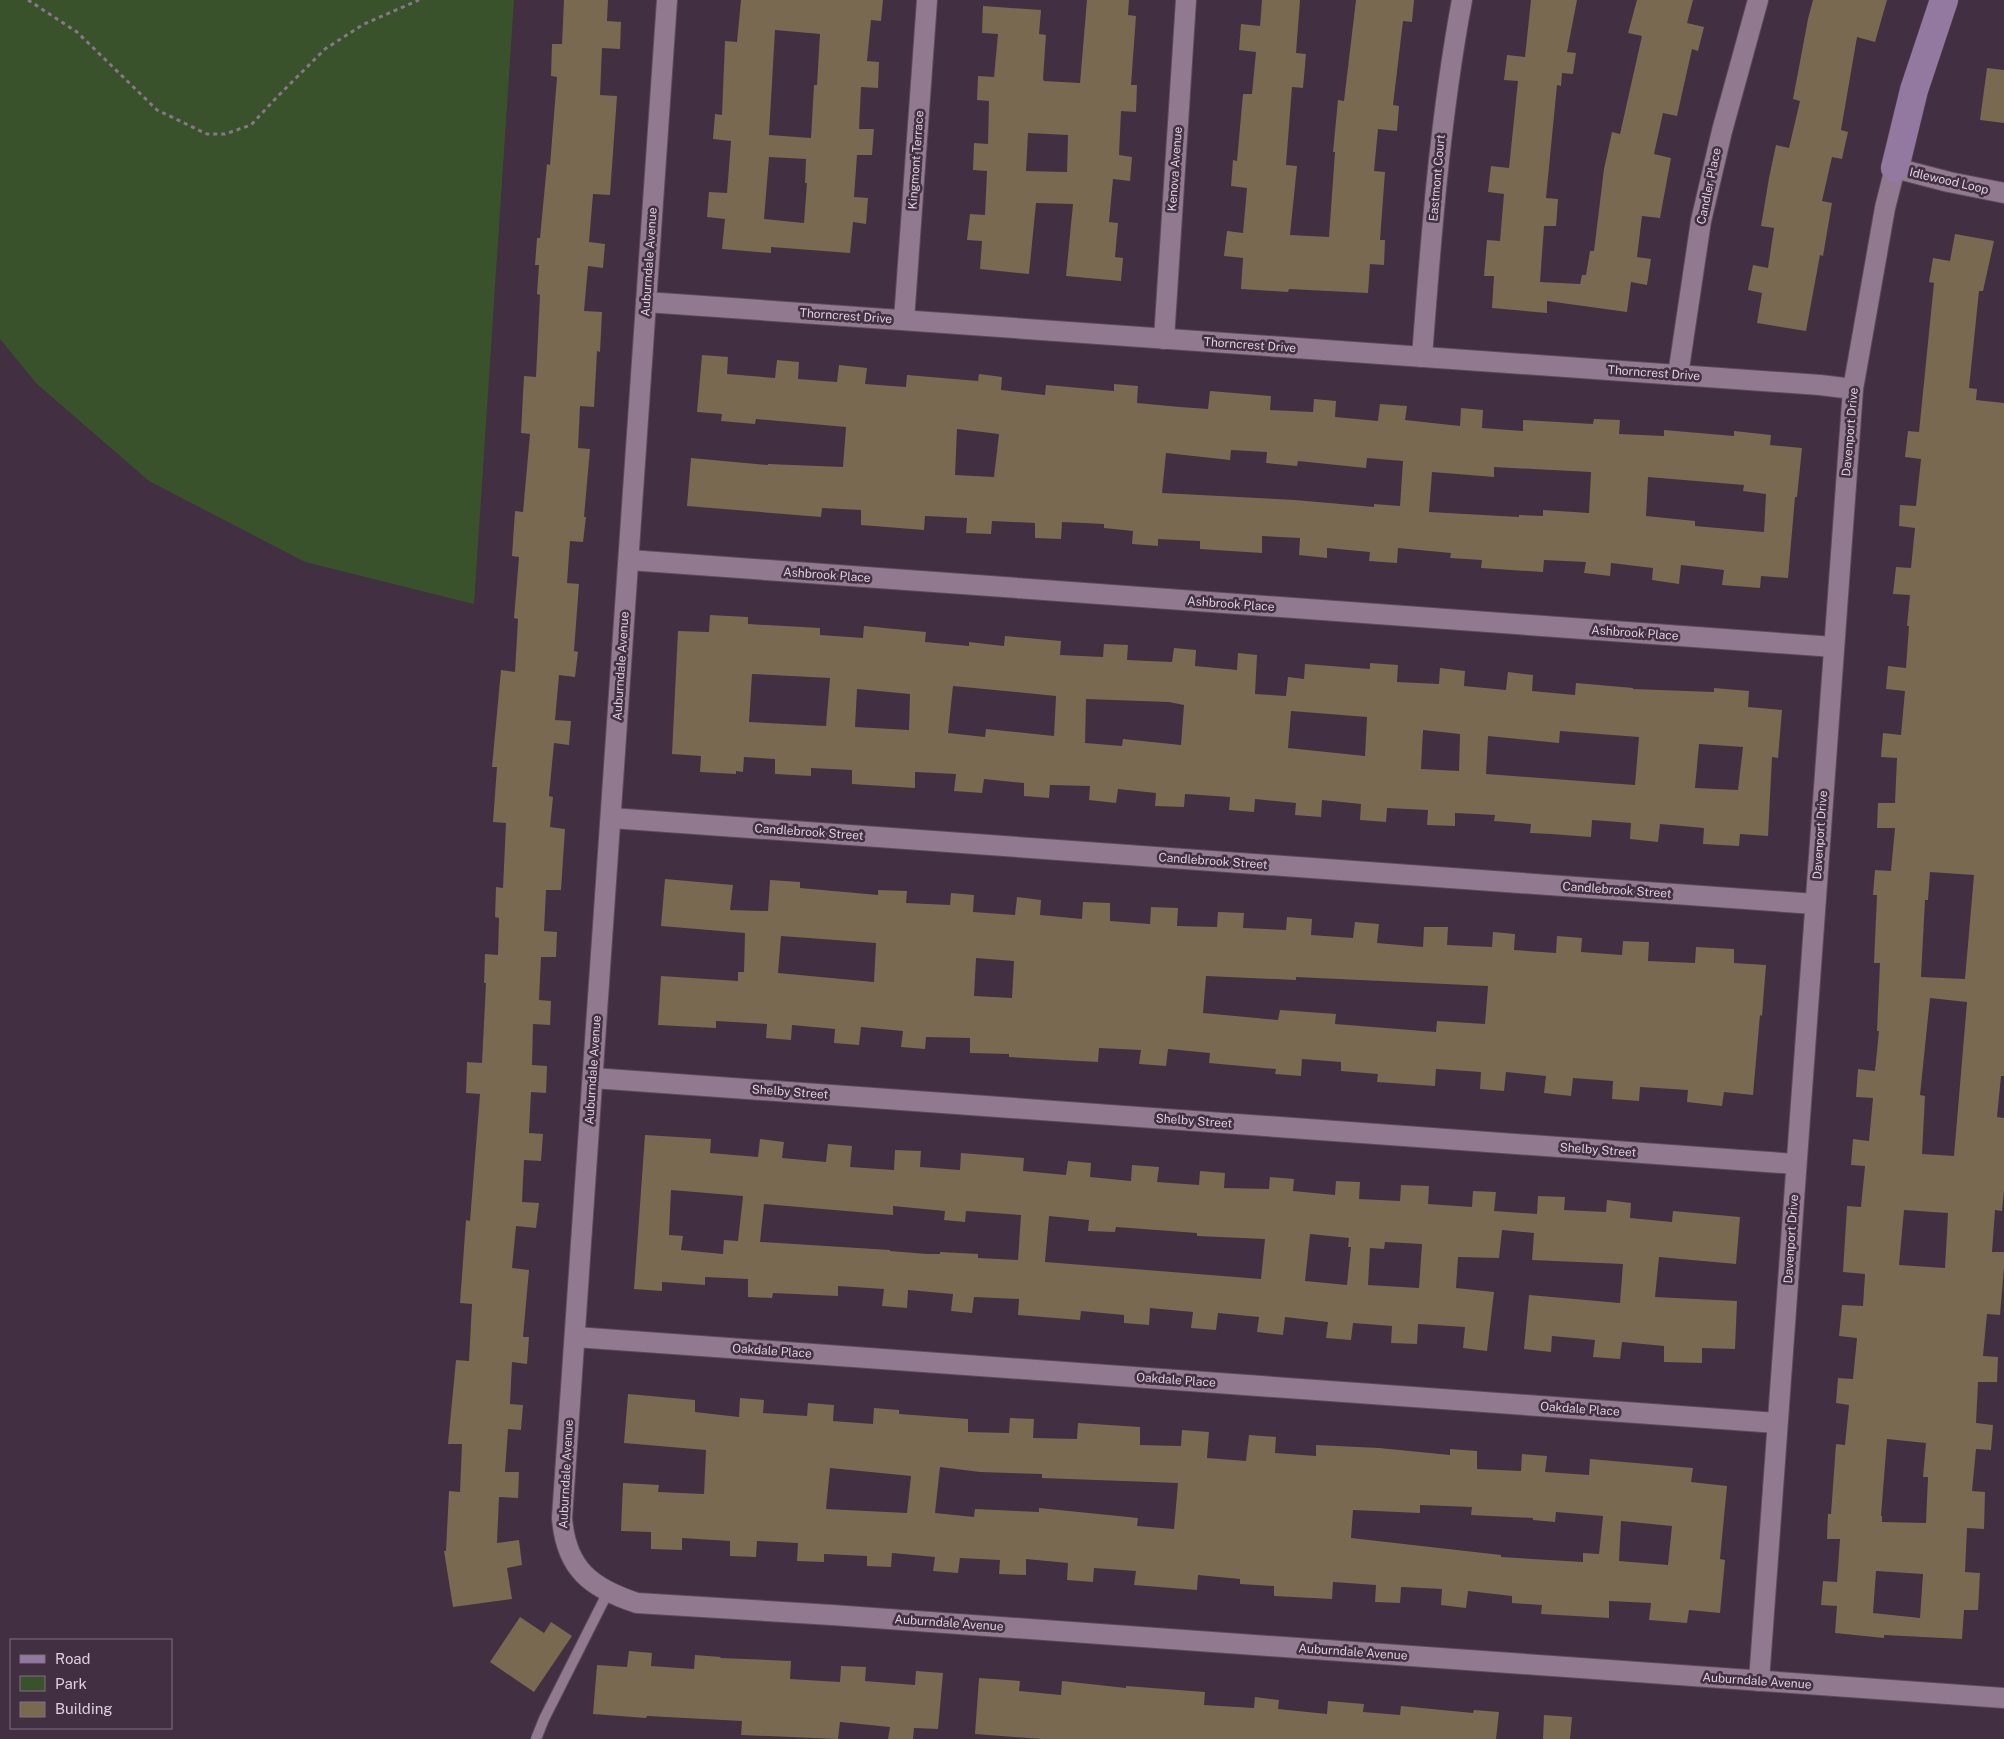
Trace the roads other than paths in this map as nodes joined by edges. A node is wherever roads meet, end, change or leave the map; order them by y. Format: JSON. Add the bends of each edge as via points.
{"nodes":[{"id":1,"x":667,"y":0,"type":"edge"},
{"id":2,"x":927,"y":0,"type":"edge"},
{"id":3,"x":1186,"y":0,"type":"edge"},
{"id":4,"x":1462,"y":0,"type":"edge"},
{"id":5,"x":1758,"y":0,"type":"edge"},
{"id":6,"x":1944,"y":0,"type":"edge"},
{"id":7,"x":1895,"y":168,"type":"junction"},
{"id":8,"x":2004,"y":193,"type":"edge"},
{"id":9,"x":646,"y":302,"type":"junction"},
{"id":10,"x":904,"y":320,"type":"junction"},
{"id":11,"x":1164,"y":339,"type":"junction"},
{"id":12,"x":1422,"y":357,"type":"junction"},
{"id":13,"x":1678,"y":375,"type":"junction"},
{"id":14,"x":1853,"y":389,"type":"junction"},
{"id":15,"x":629,"y":560,"type":"junction"},
{"id":16,"x":1834,"y":647,"type":"junction"},
{"id":17,"x":611,"y":818,"type":"junction"},
{"id":18,"x":1815,"y":904,"type":"junction"},
{"id":19,"x":592,"y":1078,"type":"junction"},
{"id":20,"x":1796,"y":1164,"type":"junction"},
{"id":21,"x":575,"y":1337,"type":"junction"},
{"id":22,"x":1777,"y":1423,"type":"junction"},
{"id":23,"x":608,"y":1592,"type":"junction"},
{"id":24,"x":1759,"y":1681,"type":"junction"},
{"id":25,"x":2004,"y":1698,"type":"edge"},
{"id":26,"x":536,"y":1739,"type":"edge"}],
"edges":[{"from":1,"to":9,"type":"street","name":"Auburndale Avenue"},
{"from":2,"to":10,"type":"street","name":"Kingmont Terrace"},
{"from":3,"to":11,"type":"street","name":"Kenova Avenue"},
{"from":4,"to":12,"type":"street","name":"Eastmont Court","via":[[1441,132]]},
{"from":5,"to":13,"type":"street","name":"Candler Place","via":[[1701,221]]},
{"from":6,"to":7,"type":"street","name":"Davenport Drive","via":[[1914,90]]},
{"from":7,"to":8,"type":"street","name":"Idlewood Loop"},
{"from":7,"to":14,"type":"street","name":"Davenport Drive"},
{"from":9,"to":10,"type":"street","name":"Thorncrest Drive"},
{"from":9,"to":15,"type":"street","name":"Auburndale Avenue"},
{"from":10,"to":11,"type":"street","name":"Thorncrest Drive"},
{"from":11,"to":12,"type":"street","name":"Thorncrest Drive"},
{"from":12,"to":13,"type":"street","name":"Thorncrest Drive"},
{"from":13,"to":14,"type":"street","name":"Thorncrest Drive"},
{"from":14,"to":16,"type":"street","name":"Davenport Drive"},
{"from":15,"to":16,"type":"street","name":"Ashbrook Place"},
{"from":15,"to":17,"type":"street","name":"Auburndale Avenue"},
{"from":16,"to":18,"type":"street","name":"Davenport Drive"},
{"from":17,"to":18,"type":"street","name":"Candlebrook Street"},
{"from":17,"to":19,"type":"street","name":"Auburndale Avenue"},
{"from":18,"to":20,"type":"street","name":"Davenport Drive"},
{"from":19,"to":20,"type":"street","name":"Shelby Street"},
{"from":19,"to":21,"type":"street","name":"Auburndale Avenue"},
{"from":20,"to":22,"type":"street","name":"Davenport Drive"},
{"from":21,"to":22,"type":"street","name":"Oakdale Place"},
{"from":21,"to":23,"type":"street","name":"Auburndale Avenue","via":[[562,1518],[564,1540],[573,1560],[588,1580]]},
{"from":22,"to":24,"type":"street","name":"Davenport Drive"},
{"from":23,"to":24,"type":"street","name":"Auburndale Avenue","via":[[637,1603]]},
{"from":23,"to":26,"type":"lane"},
{"from":24,"to":25,"type":"street","name":"Auburndale Avenue"}]}
